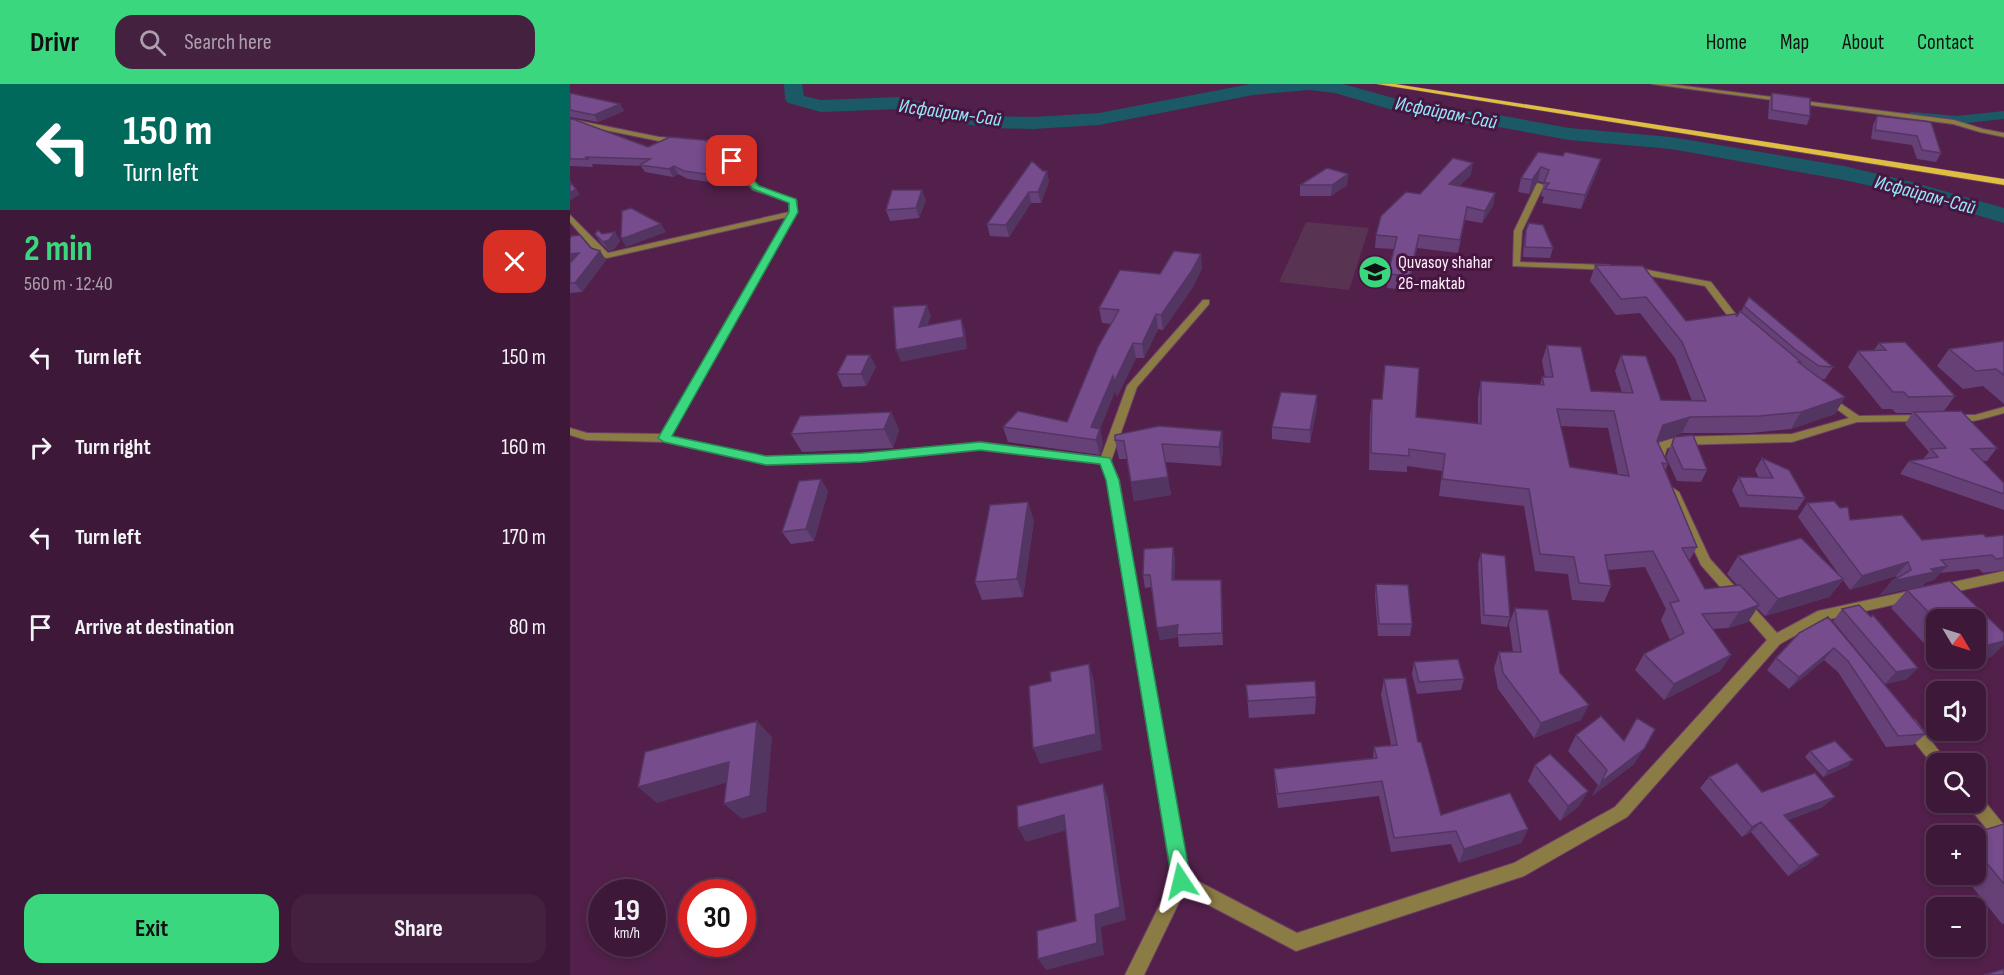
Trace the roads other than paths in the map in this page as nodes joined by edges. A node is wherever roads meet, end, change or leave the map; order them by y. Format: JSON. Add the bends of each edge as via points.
{"nodes":[{"id":1,"x":1381,"y":84,"type":"edge"},
{"id":2,"x":1655,"y":84,"type":"edge"},
{"id":3,"x":570,"y":121,"type":"edge"},
{"id":4,"x":2004,"y":135,"type":"edge"},
{"id":5,"x":2004,"y":182,"type":"edge"},
{"id":6,"x":1540,"y":185,"type":"edge"},
{"id":7,"x":793,"y":213,"type":"junction"},
{"id":8,"x":570,"y":217,"type":"edge"},
{"id":9,"x":1206,"y":302,"type":"dead end"},
{"id":10,"x":1743,"y":328,"type":"edge"},
{"id":11,"x":1821,"y":393,"type":"edge"},
{"id":12,"x":2004,"y":410,"type":"edge"},
{"id":13,"x":1857,"y":419,"type":"junction"},
{"id":14,"x":570,"y":431,"type":"edge"},
{"id":15,"x":664,"y":438,"type":"junction"},
{"id":16,"x":1105,"y":460,"type":"junction"},
{"id":17,"x":2004,"y":576,"type":"edge"},
{"id":18,"x":1775,"y":640,"type":"junction"},
{"id":19,"x":1898,"y":711,"type":"edge"},
{"id":20,"x":1933,"y":753,"type":"edge"},
{"id":21,"x":1984,"y":813,"type":"edge"},
{"id":22,"x":2004,"y":837,"type":"edge"},
{"id":23,"x":1181,"y":881,"type":"junction"},
{"id":24,"x":1134,"y":975,"type":"edge"}],
"edges":[{"from":1,"to":5,"type":"main road"},
{"from":2,"to":4,"type":"street","via":[[1954,122]]},
{"from":3,"to":7,"type":"street","via":[[659,138],[706,142],[719,148],[756,188],[793,201]]},
{"from":6,"to":10,"type":"street","via":[[1518,231],[1516,264],[1620,269],[1688,278],[1708,284]]},
{"from":7,"to":8,"type":"street","via":[[607,256]]},
{"from":7,"to":15,"type":"street"},
{"from":9,"to":16,"type":"street","via":[[1132,386]]},
{"from":11,"to":13,"type":"street"},
{"from":12,"to":13,"type":"street","via":[[1975,418]]},
{"from":13,"to":18,"type":"street","via":[[1792,438],[1677,441],[1662,446],[1658,457],[1705,562]]},
{"from":14,"to":15,"type":"street","via":[[586,436]]},
{"from":15,"to":16,"type":"street","via":[[766,461],[862,458],[980,446]]},
{"from":16,"to":23,"type":"street","via":[[1113,480]]},
{"from":17,"to":18,"type":"street","via":[[1822,620]]},
{"from":18,"to":23,"type":"street","via":[[1621,812],[1518,870],[1296,942]]},
{"from":19,"to":20,"type":"street"},
{"from":21,"to":22,"type":"street"},
{"from":23,"to":24,"type":"street"}]}
